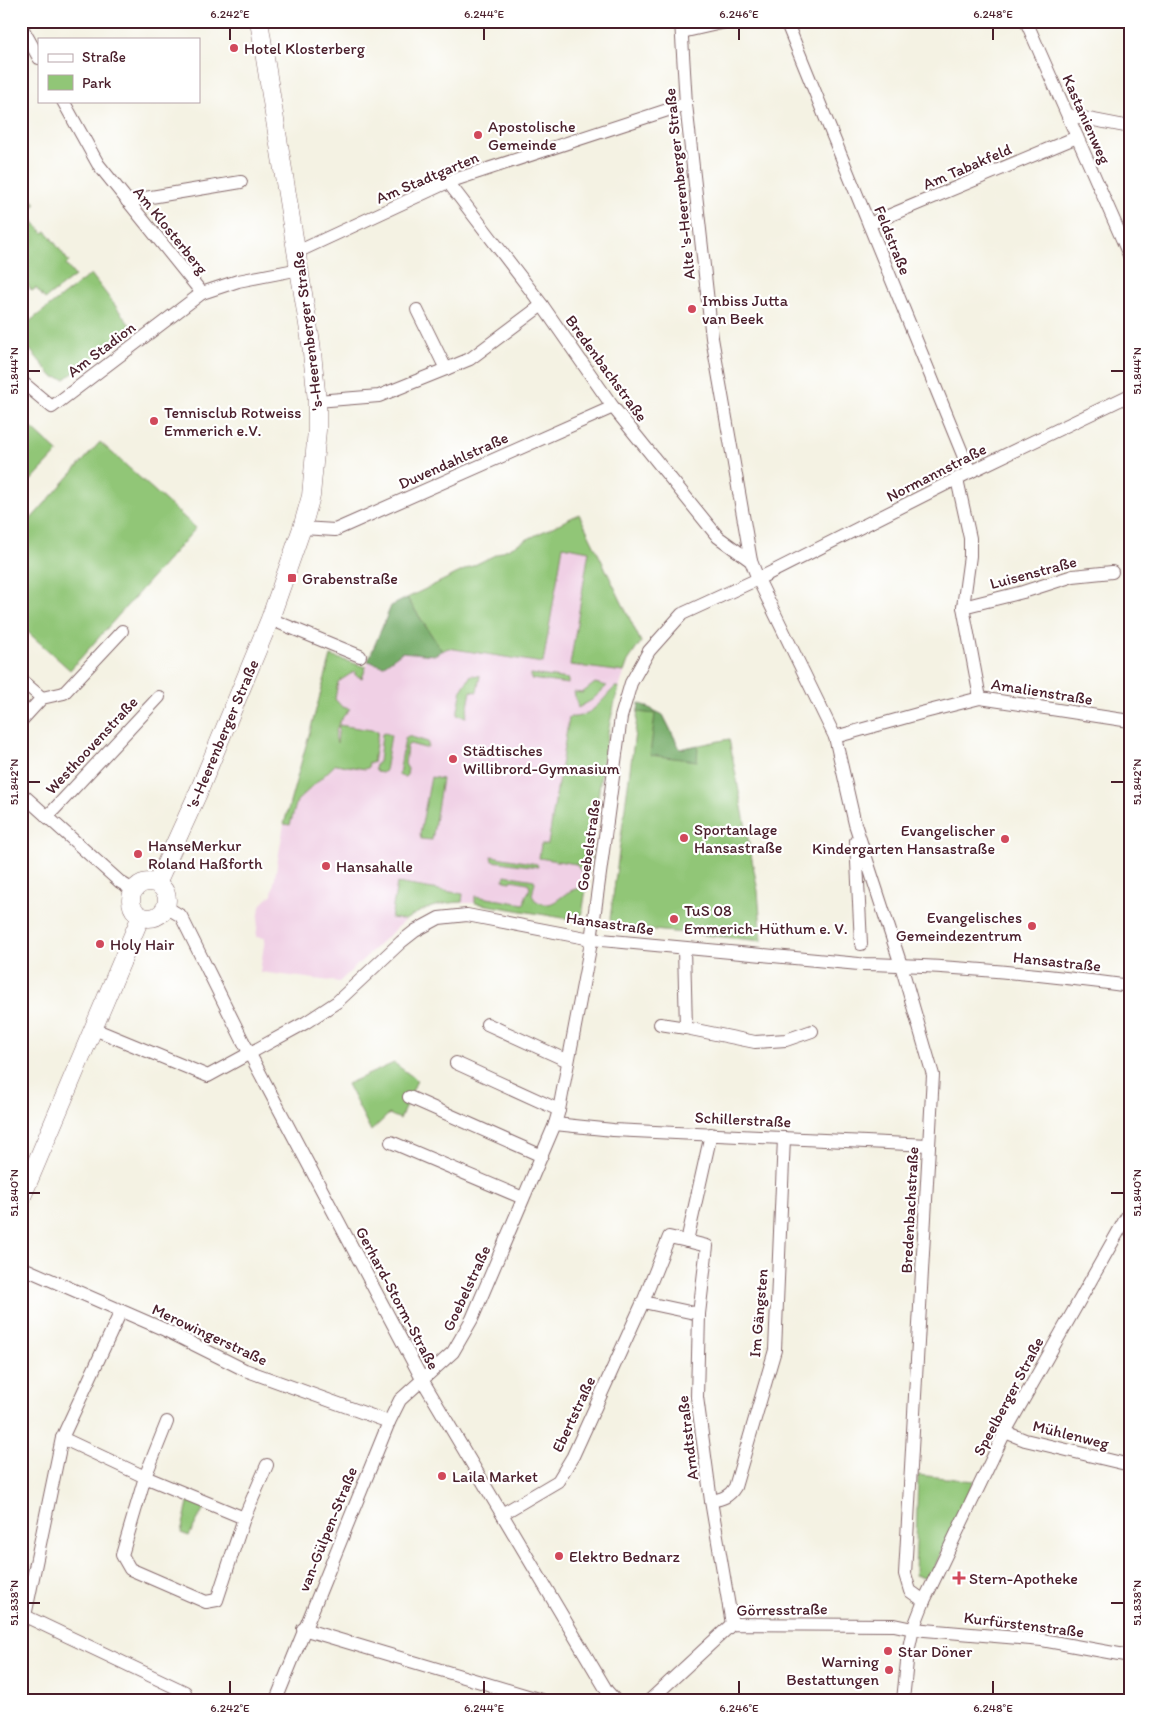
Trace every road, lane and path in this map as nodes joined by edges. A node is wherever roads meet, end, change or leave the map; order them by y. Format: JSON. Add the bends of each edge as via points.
{"nodes":[{"id":1,"x":259,"y":21,"type":"edge"},
{"id":2,"x":730,"y":21,"type":"edge"},
{"id":3,"x":786,"y":21,"type":"edge"},
{"id":4,"x":1026,"y":21,"type":"edge"},
{"id":5,"x":21,"y":26,"type":"edge"},
{"id":6,"x":681,"y":26,"type":"edge"},
{"id":7,"x":38,"y":56,"type":"edge"},
{"id":8,"x":64,"y":102,"type":"edge"},
{"id":9,"x":686,"y":104,"type":"junction"},
{"id":10,"x":1068,"y":115,"type":"junction"},
{"id":11,"x":1130,"y":127,"type":"edge"},
{"id":12,"x":1077,"y":137,"type":"junction"},
{"id":13,"x":241,"y":182,"type":"dead end"},
{"id":14,"x":448,"y":182,"type":"junction"},
{"id":15,"x":127,"y":202,"type":"junction"},
{"id":16,"x":869,"y":224,"type":"junction"},
{"id":17,"x":297,"y":252,"type":"junction"},
{"id":18,"x":1130,"y":257,"type":"edge"},
{"id":19,"x":300,"y":270,"type":"junction"},
{"id":20,"x":202,"y":293,"type":"junction"},
{"id":21,"x":542,"y":305,"type":"junction"},
{"id":22,"x":417,"y":310,"type":"dead end"},
{"id":23,"x":446,"y":370,"type":"junction"},
{"id":24,"x":21,"y":381,"type":"edge"},
{"id":25,"x":1130,"y":396,"type":"edge"},
{"id":26,"x":317,"y":401,"type":"junction"},
{"id":27,"x":613,"y":407,"type":"junction"},
{"id":28,"x":970,"y":472,"type":"junction"},
{"id":29,"x":957,"y":479,"type":"junction"},
{"id":30,"x":302,"y":528,"type":"junction"},
{"id":31,"x":751,"y":561,"type":"junction"},
{"id":32,"x":1112,"y":572,"type":"dead end"},
{"id":33,"x":758,"y":579,"type":"junction"},
{"id":34,"x":964,"y":607,"type":"junction"},
{"id":35,"x":270,"y":619,"type":"junction"},
{"id":36,"x":122,"y":631,"type":"dead end"},
{"id":37,"x":360,"y":656,"type":"dead end"},
{"id":38,"x":21,"y":680,"type":"edge"},
{"id":39,"x":159,"y":696,"type":"dead end"},
{"id":40,"x":42,"y":698,"type":"junction"},
{"id":41,"x":980,"y":698,"type":"junction"},
{"id":42,"x":21,"y":721,"type":"edge"},
{"id":43,"x":1130,"y":721,"type":"edge"},
{"id":44,"x":835,"y":737,"type":"junction"},
{"id":45,"x":21,"y":793,"type":"edge"},
{"id":46,"x":47,"y":817,"type":"junction"},
{"id":47,"x":855,"y":824,"type":"junction"},
{"id":48,"x":156,"y":884,"type":"junction"},
{"id":49,"x":134,"y":890,"type":"junction"},
{"id":50,"x":166,"y":908,"type":"junction"},
{"id":51,"x":141,"y":916,"type":"junction"},
{"id":52,"x":591,"y":939,"type":"junction"},
{"id":53,"x":861,"y":944,"type":"dead end"},
{"id":54,"x":684,"y":948,"type":"junction"},
{"id":55,"x":901,"y":965,"type":"junction"},
{"id":56,"x":1130,"y":986,"type":"edge"},
{"id":57,"x":487,"y":1024,"type":"dead end"},
{"id":58,"x":660,"y":1024,"type":"dead end"},
{"id":59,"x":686,"y":1028,"type":"junction"},
{"id":60,"x":94,"y":1029,"type":"junction"},
{"id":61,"x":812,"y":1031,"type":"dead end"},
{"id":62,"x":250,"y":1053,"type":"junction"},
{"id":63,"x":568,"y":1061,"type":"junction"},
{"id":64,"x":456,"y":1063,"type":"dead end"},
{"id":65,"x":410,"y":1097,"type":"dead end"},
{"id":66,"x":560,"y":1110,"type":"junction"},
{"id":67,"x":555,"y":1124,"type":"junction"},
{"id":68,"x":711,"y":1134,"type":"junction"},
{"id":69,"x":784,"y":1138,"type":"junction"},
{"id":70,"x":391,"y":1142,"type":"dead end"},
{"id":71,"x":929,"y":1145,"type":"junction"},
{"id":72,"x":542,"y":1156,"type":"junction"},
{"id":73,"x":26,"y":1174,"type":"edge"},
{"id":74,"x":523,"y":1198,"type":"junction"},
{"id":75,"x":21,"y":1199,"type":"edge"},
{"id":76,"x":1130,"y":1211,"type":"edge"},
{"id":77,"x":687,"y":1241,"type":"junction"},
{"id":78,"x":21,"y":1268,"type":"edge"},
{"id":79,"x":643,"y":1302,"type":"junction"},
{"id":80,"x":121,"y":1311,"type":"junction"},
{"id":81,"x":700,"y":1314,"type":"junction"},
{"id":82,"x":423,"y":1381,"type":"junction"},
{"id":83,"x":167,"y":1422,"type":"dead end"},
{"id":84,"x":389,"y":1422,"type":"junction"},
{"id":85,"x":1005,"y":1432,"type":"junction"},
{"id":86,"x":62,"y":1438,"type":"junction"},
{"id":87,"x":267,"y":1465,"type":"dead end"},
{"id":88,"x":1130,"y":1465,"type":"edge"},
{"id":89,"x":145,"y":1476,"type":"junction"},
{"id":90,"x":711,"y":1501,"type":"junction"},
{"id":91,"x":502,"y":1514,"type":"junction"},
{"id":92,"x":244,"y":1518,"type":"junction"},
{"id":93,"x":924,"y":1601,"type":"junction"},
{"id":94,"x":23,"y":1620,"type":"edge"},
{"id":95,"x":732,"y":1624,"type":"junction"},
{"id":96,"x":304,"y":1629,"type":"junction"},
{"id":97,"x":913,"y":1629,"type":"junction"},
{"id":98,"x":1130,"y":1656,"type":"edge"},
{"id":99,"x":185,"y":1692,"type":"dead end"},
{"id":100,"x":276,"y":1700,"type":"edge"},
{"id":101,"x":541,"y":1700,"type":"edge"},
{"id":102,"x":615,"y":1700,"type":"edge"},
{"id":103,"x":650,"y":1700,"type":"edge"},
{"id":104,"x":904,"y":1700,"type":"edge"}],
"edges":[{"from":1,"to":17,"type":"street","name":"'s-Heerenberger Straße"},
{"from":2,"to":6,"type":"street"},
{"from":3,"to":16,"type":"street","name":"Feldstraße"},
{"from":4,"to":10,"type":"street","name":"Kastanienweg"},
{"from":5,"to":7,"type":"street"},
{"from":6,"to":9,"type":"street","name":"Alte 's-Heerenberger Straße"},
{"from":8,"to":15,"type":"street","name":"Am Klosterberg","via":[[98,164]]},
{"from":9,"to":14,"type":"street","name":"Am Stadtgarten"},
{"from":9,"to":31,"type":"street","name":"Alte 's-Heerenberger Straße","via":[[712,338]]},
{"from":10,"to":11,"type":"street"},
{"from":10,"to":12,"type":"street","name":"Kastanienweg"},
{"from":12,"to":16,"type":"street","name":"Am Tabakfeld"},
{"from":12,"to":18,"type":"street","name":"Kastanienweg"},
{"from":13,"to":15,"type":"street"},
{"from":14,"to":17,"type":"street","name":"Am Stadtgarten"},
{"from":14,"to":21,"type":"street","name":"Bredenbachstraße"},
{"from":15,"to":20,"type":"street","name":"Am Klosterberg"},
{"from":16,"to":28,"type":"street","name":"Feldstraße"},
{"from":17,"to":19,"type":"street","name":"'s-Heerenberger Straße"},
{"from":19,"to":20,"type":"street","name":"Am Klosterberg","via":[[238,281]]},
{"from":19,"to":26,"type":"street","name":"'s-Heerenberger Straße"},
{"from":20,"to":24,"type":"street","name":"Am Stadion","via":[[52,407]]},
{"from":21,"to":23,"type":"street","via":[[470,359]]},
{"from":21,"to":27,"type":"street","name":"Bredenbachstraße"},
{"from":22,"to":23,"type":"street"},
{"from":23,"to":26,"type":"street","via":[[379,396]]},
{"from":25,"to":28,"type":"street","name":"Normannstraße"},
{"from":26,"to":30,"type":"street","name":"'s-Heerenberger Straße","via":[[311,496]]},
{"from":27,"to":30,"type":"street","name":"Duvendahlstraße","via":[[335,530]]},
{"from":27,"to":31,"type":"street","name":"Bredenbachstraße","via":[[718,537]]},
{"from":28,"to":29,"type":"street","name":"Normannstraße"},
{"from":29,"to":33,"type":"street","name":"Normannstraße"},
{"from":29,"to":34,"type":"street","via":[[970,538]]},
{"from":30,"to":35,"type":"street","name":"'s-Heerenberger Straße"},
{"from":31,"to":33,"type":"street","name":"Alte 's-Heerenberger Straße"},
{"from":32,"to":34,"type":"street","name":"Luisenstraße","via":[[1073,576]]},
{"from":33,"to":44,"type":"street","name":"Bredenbachstraße"},
{"from":33,"to":52,"type":"street","name":"Goebelstraße","via":[[682,614],[649,650],[631,683],[621,718]]},
{"from":34,"to":41,"type":"street"},
{"from":35,"to":37,"type":"street"},
{"from":35,"to":48,"type":"street","name":"'s-Heerenberger Straße","via":[[198,794]]},
{"from":36,"to":40,"type":"street","via":[[64,693]]},
{"from":38,"to":40,"type":"street"},
{"from":39,"to":46,"type":"street","name":"Westhoovenstraße"},
{"from":40,"to":42,"type":"street"},
{"from":41,"to":43,"type":"street","name":"Amalienstraße"},
{"from":41,"to":44,"type":"street","name":"Amalienstraße"},
{"from":44,"to":47,"type":"street","name":"Bredenbachstraße"},
{"from":45,"to":46,"type":"street"},
{"from":46,"to":49,"type":"street","via":[[120,882]]},
{"from":47,"to":53,"type":"street","name":"Bredenbachstraße"},
{"from":47,"to":55,"type":"street","name":"Bredenbachstraße"},
{"from":48,"to":49,"type":"street","via":[[145,882]]},
{"from":48,"to":50,"type":"street","via":[[167,895]]},
{"from":49,"to":51,"type":"street","via":[[131,898],[133,908]]},
{"from":50,"to":51,"type":"street","via":[[154,917]]},
{"from":50,"to":62,"type":"street","name":"Gerhard-Storm-Straße","via":[[181,916]]},
{"from":51,"to":60,"type":"street"},
{"from":52,"to":54,"type":"street","name":"Hansastraße"},
{"from":52,"to":62,"type":"street","name":"Hansastraße","via":[[467,915],[440,918],[401,942],[337,1002]]},
{"from":52,"to":63,"type":"street","name":"Goebelstraße"},
{"from":54,"to":55,"type":"street","name":"Hansastraße"},
{"from":54,"to":59,"type":"street"},
{"from":55,"to":56,"type":"street","name":"Hansastraße","via":[[1034,974]]},
{"from":55,"to":71,"type":"street","name":"Bredenbachstraße","via":[[933,1075]]},
{"from":57,"to":63,"type":"street"},
{"from":58,"to":59,"type":"street"},
{"from":59,"to":61,"type":"street","via":[[755,1042],[786,1040]]},
{"from":60,"to":62,"type":"street","via":[[208,1076]]},
{"from":60,"to":73,"type":"street"},
{"from":62,"to":82,"type":"street","name":"Gerhard-Storm-Straße"},
{"from":63,"to":66,"type":"street","name":"Goebelstraße"},
{"from":64,"to":66,"type":"street"},
{"from":65,"to":72,"type":"street"},
{"from":66,"to":67,"type":"street","name":"Goebelstraße"},
{"from":67,"to":68,"type":"street","name":"Schillerstraße"},
{"from":67,"to":72,"type":"street","name":"Goebelstraße"},
{"from":68,"to":69,"type":"street","name":"Schillerstraße"},
{"from":68,"to":77,"type":"street"},
{"from":69,"to":71,"type":"street","name":"Schillerstraße"},
{"from":69,"to":90,"type":"street","name":"Im Gängsten","via":[[774,1350],[735,1487],[724,1498]]},
{"from":70,"to":74,"type":"street"},
{"from":71,"to":93,"type":"street","name":"Bredenbachstraße","via":[[905,1574],[910,1591]]},
{"from":72,"to":74,"type":"street","name":"Goebelstraße"},
{"from":73,"to":75,"type":"street"},
{"from":74,"to":82,"type":"street","name":"Goebelstraße","via":[[472,1319],[454,1352]]},
{"from":76,"to":85,"type":"street","name":"Speelberger Straße"},
{"from":77,"to":79,"type":"street","name":"Ebertstraße","via":[[669,1237]]},
{"from":77,"to":81,"type":"street","name":"Arndtstraße","via":[[707,1246]]},
{"from":78,"to":80,"type":"street","name":"Merowingerstraße"},
{"from":79,"to":81,"type":"street"},
{"from":79,"to":91,"type":"street","name":"Ebertstraße","via":[[573,1456],[558,1481]]},
{"from":80,"to":84,"type":"street","name":"Merowingerstraße","via":[[246,1370]]},
{"from":80,"to":86,"type":"street"},
{"from":81,"to":90,"type":"street","name":"Arndtstraße","via":[[697,1397]]},
{"from":82,"to":84,"type":"street","name":"van-Gülpen-Straße","via":[[400,1400]]},
{"from":82,"to":91,"type":"street","name":"Gerhard-Storm-Straße"},
{"from":83,"to":89,"type":"street"},
{"from":84,"to":96,"type":"street","name":"van-Gülpen-Straße"},
{"from":85,"to":88,"type":"street","name":"Mühlenweg","via":[[1025,1440]]},
{"from":85,"to":93,"type":"street","name":"Speelberger Straße"},
{"from":86,"to":89,"type":"street"},
{"from":86,"to":94,"type":"street"},
{"from":87,"to":92,"type":"street"},
{"from":89,"to":92,"type":"street"},
{"from":89,"to":92,"type":"street","via":[[122,1555],[130,1569],[206,1602],[217,1600]]},
{"from":90,"to":95,"type":"street","name":"Arndtstraße"},
{"from":91,"to":102,"type":"street","name":"Gerhard-Storm-Straße"},
{"from":93,"to":97,"type":"street","name":"Speelberger Straße"},
{"from":94,"to":99,"type":"street"},
{"from":95,"to":97,"type":"street","name":"Görresstraße","via":[[894,1625]]},
{"from":95,"to":103,"type":"street","name":"Görresstraße"},
{"from":96,"to":100,"type":"street","name":"van-Gülpen-Straße"},
{"from":96,"to":101,"type":"street"},
{"from":97,"to":98,"type":"street","name":"Kurfürstenstraße","via":[[1042,1640]]},
{"from":97,"to":104,"type":"street","name":"Speelberger Straße"}]}
